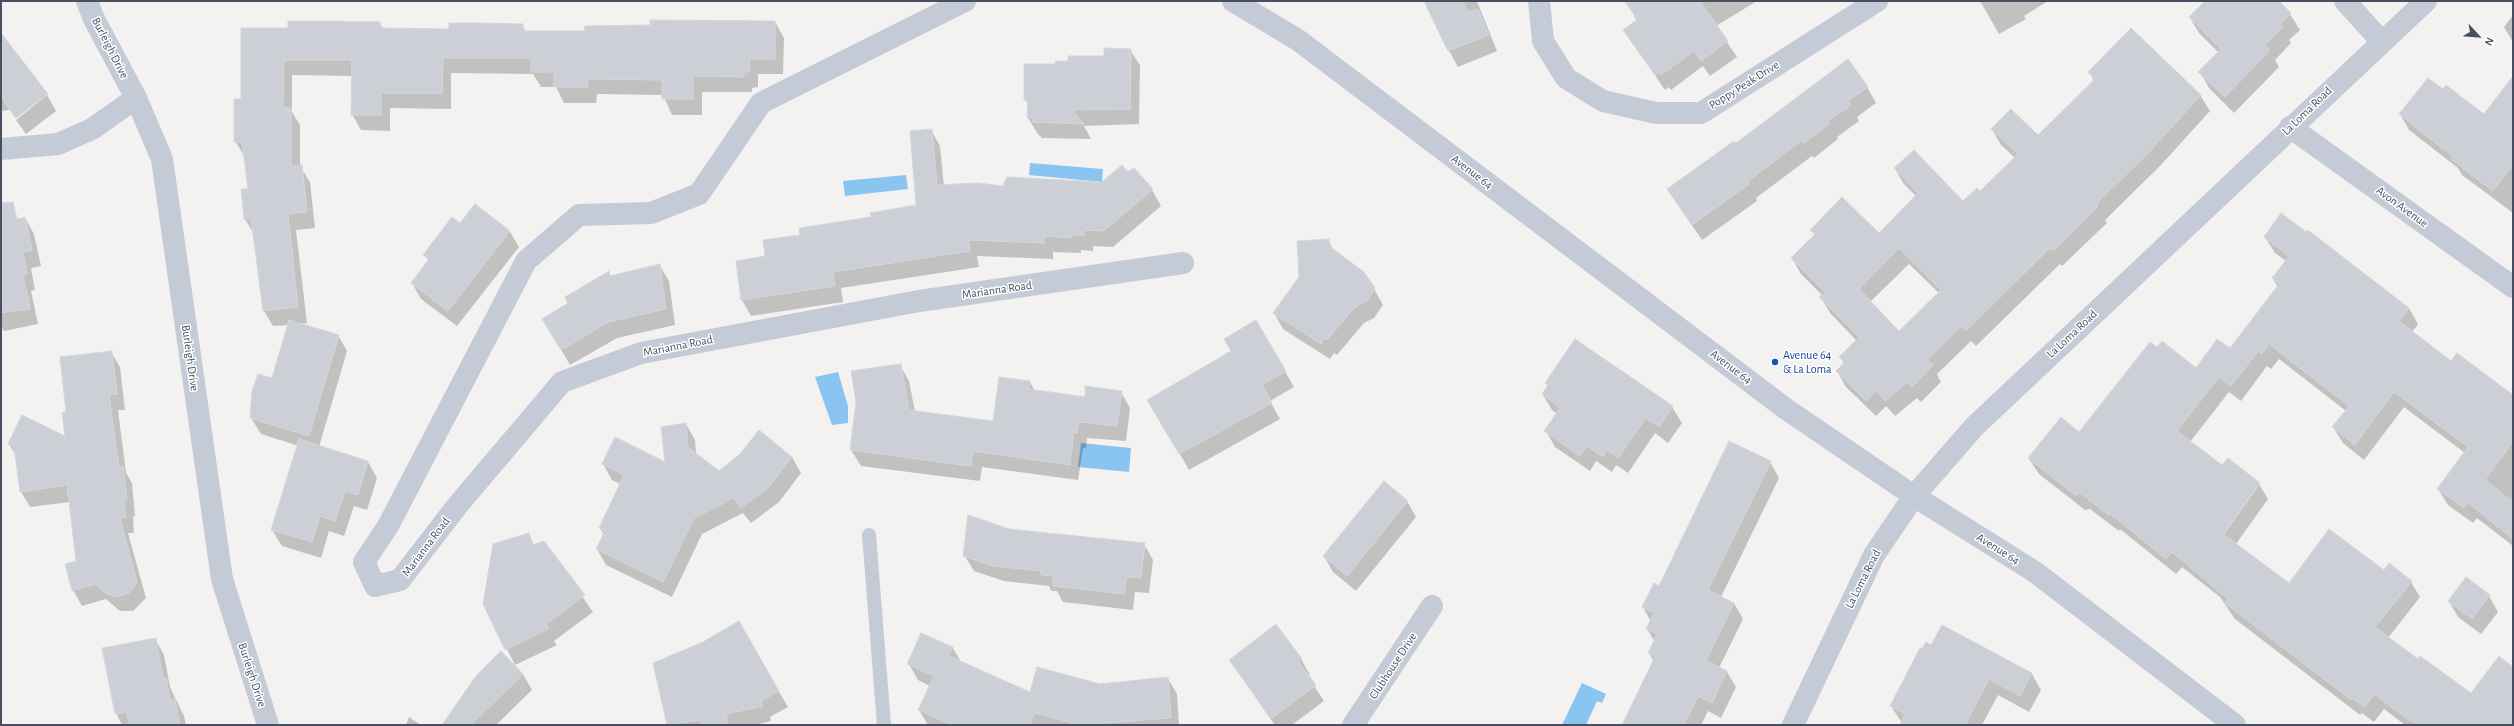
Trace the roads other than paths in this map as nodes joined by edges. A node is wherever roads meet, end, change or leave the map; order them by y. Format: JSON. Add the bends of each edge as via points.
{"nodes":[{"id":1,"x":87,"y":1,"type":"edge"},
{"id":2,"x":965,"y":1,"type":"edge"},
{"id":3,"x":1233,"y":1,"type":"edge"},
{"id":4,"x":1539,"y":1,"type":"edge"},
{"id":5,"x":1877,"y":1,"type":"edge"},
{"id":6,"x":2345,"y":1,"type":"edge"},
{"id":7,"x":2426,"y":1,"type":"edge"},
{"id":8,"x":2381,"y":41,"type":"junction"},
{"id":9,"x":136,"y":98,"type":"junction"},
{"id":10,"x":2290,"y":127,"type":"junction"},
{"id":11,"x":1,"y":149,"type":"edge"},
{"id":12,"x":1183,"y":263,"type":"dead end"},
{"id":13,"x":2513,"y":287,"type":"edge"},
{"id":14,"x":1914,"y":496,"type":"junction"},
{"id":15,"x":869,"y":535,"type":"dead end"},
{"id":16,"x":1432,"y":606,"type":"dead end"},
{"id":17,"x":268,"y":725,"type":"edge"},
{"id":18,"x":884,"y":725,"type":"edge"},
{"id":19,"x":1354,"y":725,"type":"edge"},
{"id":20,"x":1794,"y":725,"type":"edge"},
{"id":21,"x":2234,"y":725,"type":"edge"}],
"edges":[{"from":1,"to":9,"type":"street","name":"Burleigh Drive"},
{"from":2,"to":12,"type":"street","name":"Marianna Road","via":[[762,104],[699,194],[651,213],[579,215],[526,261],[388,526],[364,562],[374,586],[400,580],[457,506],[562,382],[641,353],[919,301]]},
{"from":3,"to":14,"type":"street","name":"Avenue 64","via":[[1298,40],[1786,409]]},
{"from":4,"to":5,"type":"street","name":"Poppy Peak Drive","via":[[1543,41],[1566,78],[1604,101],[1656,113],[1701,113]]},
{"from":6,"to":8,"type":"street"},
{"from":7,"to":8,"type":"street","name":"La Loma Road"},
{"from":8,"to":10,"type":"street","name":"La Loma Road"},
{"from":9,"to":11,"type":"street","via":[[92,128],[58,144]]},
{"from":9,"to":17,"type":"street","name":"Burleigh Drive","via":[[162,159],[222,579]]},
{"from":10,"to":13,"type":"street","name":"Avon Avenue"},
{"from":10,"to":14,"type":"street","name":"La Loma Road","via":[[1974,427]]},
{"from":14,"to":20,"type":"street","name":"La Loma Road","via":[[1874,555]]},
{"from":14,"to":21,"type":"street","name":"Avenue 64","via":[[2035,572]]},
{"from":15,"to":18,"type":"lane"},
{"from":16,"to":19,"type":"street","name":"Clubhouse Drive"}]}
